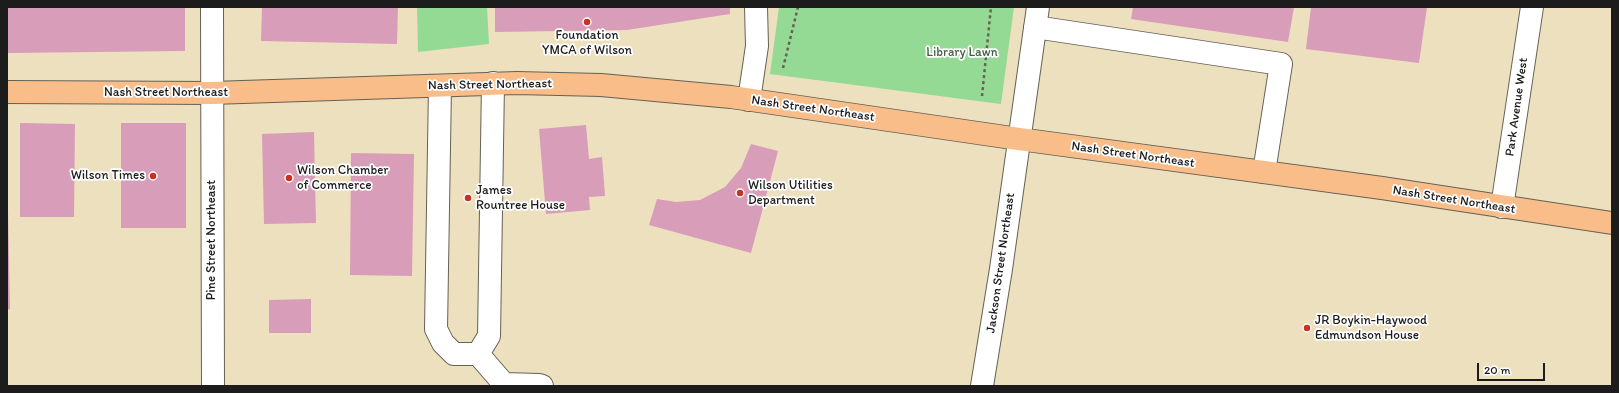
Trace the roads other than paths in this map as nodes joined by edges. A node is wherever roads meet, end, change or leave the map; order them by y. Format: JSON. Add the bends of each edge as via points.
{"nodes":[{"id":1,"x":212,"y":7,"type":"edge"},
{"id":2,"x":756,"y":7,"type":"edge"},
{"id":3,"x":1532,"y":7,"type":"edge"},
{"id":4,"x":1036,"y":17,"type":"edge"},
{"id":5,"x":493,"y":84,"type":"junction"},
{"id":6,"x":440,"y":86,"type":"junction"},
{"id":7,"x":7,"y":92,"type":"edge"},
{"id":8,"x":212,"y":94,"type":"junction"},
{"id":9,"x":749,"y":100,"type":"junction"},
{"id":10,"x":1019,"y":139,"type":"junction"},
{"id":11,"x":1264,"y":172,"type":"junction"},
{"id":12,"x":1502,"y":207,"type":"junction"},
{"id":13,"x":1612,"y":223,"type":"edge"},
{"id":14,"x":478,"y":354,"type":"junction"},
{"id":15,"x":504,"y":385,"type":"edge"},
{"id":16,"x":213,"y":386,"type":"edge"},
{"id":17,"x":542,"y":386,"type":"edge"},
{"id":18,"x":982,"y":386,"type":"edge"}],
"edges":[{"from":1,"to":8,"type":"street","name":"Pine Street Northeast"},
{"from":2,"to":9,"type":"street","via":[[757,46]]},
{"from":3,"to":12,"type":"street","name":"Park Avenue West"},
{"from":4,"to":10,"type":"street","name":"Jackson Street Northeast"},
{"from":4,"to":11,"type":"street","via":[[1281,64]]},
{"from":5,"to":6,"type":"main road","name":"Nash Street Northeast"},
{"from":5,"to":9,"type":"main road","name":"Nash Street Northeast","via":[[601,85]]},
{"from":5,"to":14,"type":"street","via":[[489,336]]},
{"from":6,"to":8,"type":"main road","name":"Nash Street Northeast"},
{"from":6,"to":14,"type":"street","via":[[436,330],[454,354]]},
{"from":7,"to":8,"type":"main road","name":"Nash Street Northeast"},
{"from":8,"to":16,"type":"street","name":"Pine Street Northeast"},
{"from":9,"to":10,"type":"main road","name":"Nash Street Northeast"},
{"from":10,"to":11,"type":"main road","name":"Nash Street Northeast"},
{"from":10,"to":18,"type":"street","name":"Jackson Street Northeast"},
{"from":11,"to":12,"type":"main road","name":"Nash Street Northeast"},
{"from":12,"to":13,"type":"main road","name":"Nash Street Northeast"},
{"from":14,"to":15,"type":"street"},
{"from":15,"to":17,"type":"street"}]}
